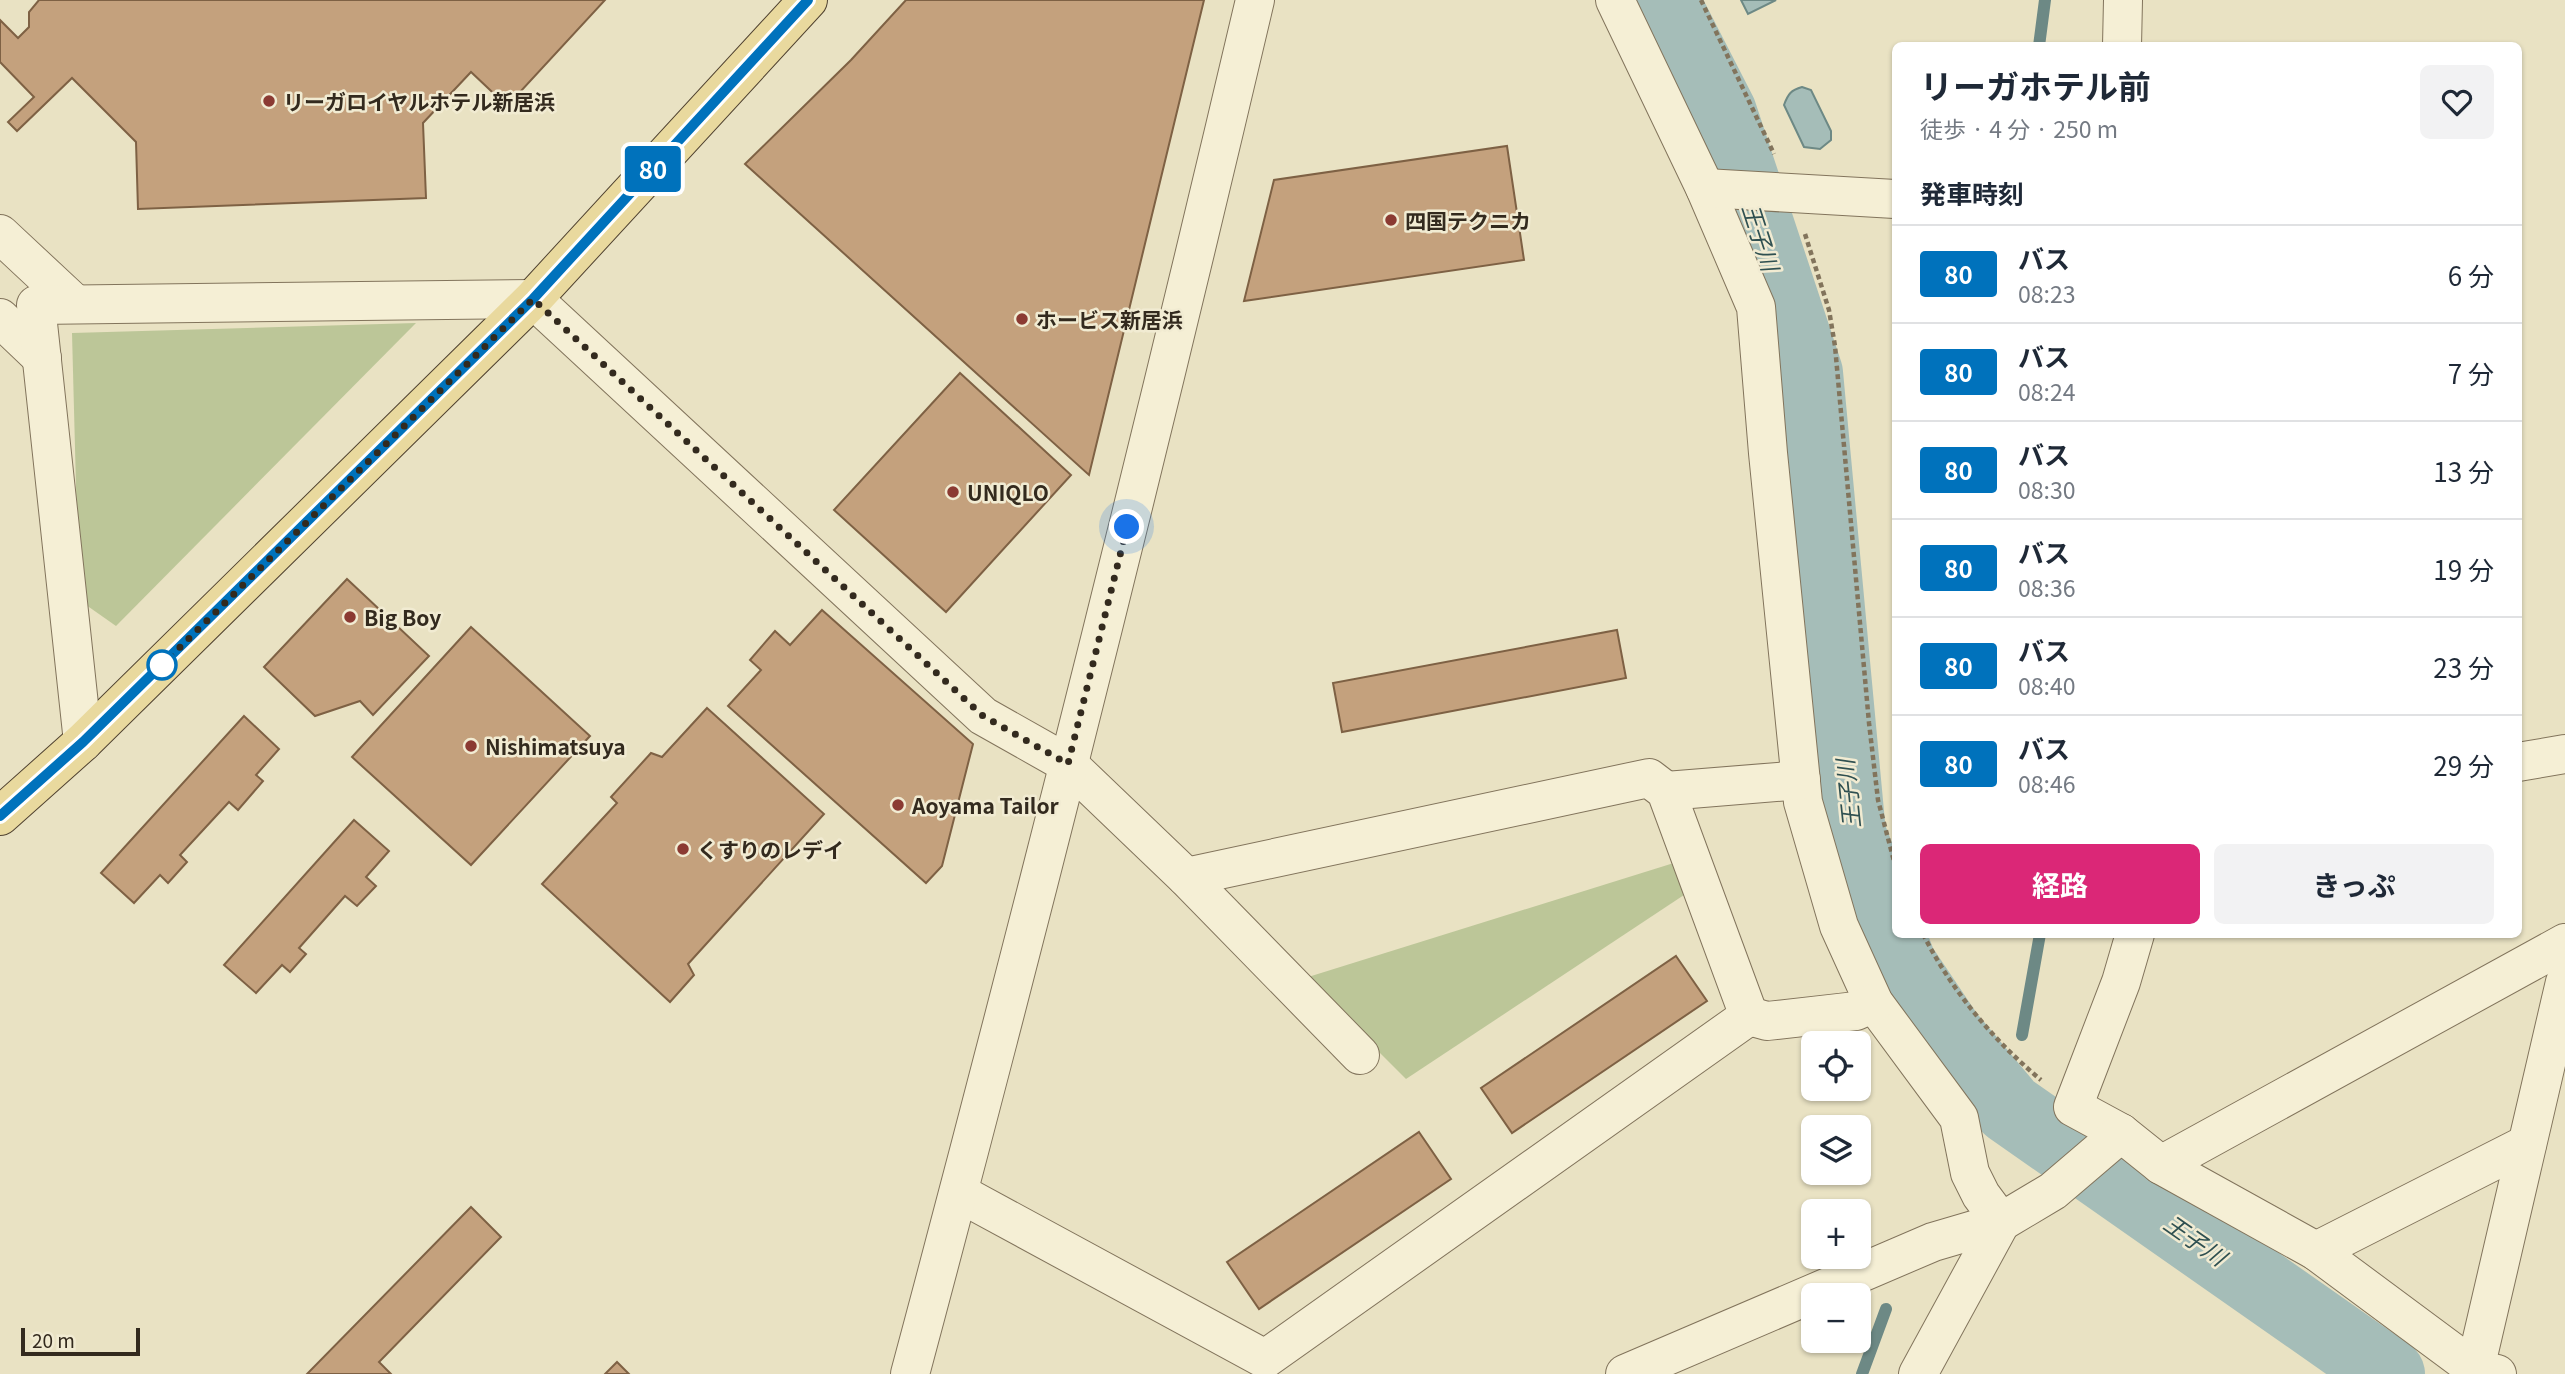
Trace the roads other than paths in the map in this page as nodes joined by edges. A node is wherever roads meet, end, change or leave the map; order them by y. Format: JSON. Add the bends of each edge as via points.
{"nodes":[{"id":1,"x":808,"y":0,"type":"edge"},
{"id":2,"x":1255,"y":0,"type":"edge"},
{"id":3,"x":1615,"y":0,"type":"edge"},
{"id":4,"x":2123,"y":0,"type":"edge"},
{"id":5,"x":2122,"y":42,"type":"edge"},
{"id":6,"x":1707,"y":187,"type":"junction"},
{"id":7,"x":1892,"y":199,"type":"edge"},
{"id":8,"x":0,"y":234,"type":"edge"},
{"id":9,"x":533,"y":299,"type":"junction"},
{"id":10,"x":75,"y":304,"type":"junction"},
{"id":11,"x":0,"y":318,"type":"edge"},
{"id":12,"x":42,"y":358,"type":"junction"},
{"id":13,"x":83,"y":742,"type":"junction"},
{"id":14,"x":2565,"y":754,"type":"edge"},
{"id":15,"x":2522,"y":761,"type":"edge"},
{"id":16,"x":1068,"y":764,"type":"junction"},
{"id":17,"x":1801,"y":780,"type":"junction"},
{"id":18,"x":1666,"y":791,"type":"junction"},
{"id":19,"x":0,"y":816,"type":"edge"},
{"id":20,"x":1186,"y":877,"type":"junction"},
{"id":21,"x":2134,"y":938,"type":"edge"},
{"id":22,"x":2565,"y":943,"type":"edge"},
{"id":23,"x":2565,"y":982,"type":"edge"},
{"id":24,"x":1874,"y":1003,"type":"junction"},
{"id":25,"x":1749,"y":1016,"type":"junction"},
{"id":26,"x":1360,"y":1055,"type":"dead end"},
{"id":27,"x":2121,"y":1133,"type":"junction"},
{"id":28,"x":2527,"y":1144,"type":"junction"},
{"id":29,"x":2161,"y":1165,"type":"junction"},
{"id":30,"x":959,"y":1193,"type":"junction"},
{"id":31,"x":2001,"y":1222,"type":"junction"},
{"id":32,"x":2316,"y":1251,"type":"junction"},
{"id":33,"x":1277,"y":1366,"type":"edge"},
{"id":34,"x":2486,"y":1371,"type":"edge"},
{"id":35,"x":911,"y":1374,"type":"edge"},
{"id":36,"x":1625,"y":1374,"type":"edge"},
{"id":37,"x":1918,"y":1374,"type":"edge"}],
"edges":[{"from":1,"to":9,"type":"main road"},
{"from":2,"to":16,"type":"street"},
{"from":3,"to":6,"type":"street"},
{"from":4,"to":5,"type":"street"},
{"from":6,"to":7,"type":"street"},
{"from":6,"to":17,"type":"street","via":[[1756,307]]},
{"from":8,"to":10,"type":"street"},
{"from":9,"to":10,"type":"street"},
{"from":9,"to":13,"type":"main road"},
{"from":9,"to":16,"type":"street","via":[[983,716]]},
{"from":10,"to":12,"type":"street","via":[[36,304]]},
{"from":11,"to":12,"type":"street"},
{"from":12,"to":13,"type":"street"},
{"from":13,"to":19,"type":"main road"},
{"from":14,"to":15,"type":"street"},
{"from":16,"to":20,"type":"street"},
{"from":16,"to":30,"type":"street"},
{"from":17,"to":18,"type":"street"},
{"from":17,"to":24,"type":"street","via":[[1803,802],[1839,926]]},
{"from":18,"to":20,"type":"street","via":[[1648,778]]},
{"from":18,"to":25,"type":"street"},
{"from":20,"to":26,"type":"street"},
{"from":21,"to":27,"type":"street","via":[[2073,1107]]},
{"from":22,"to":29,"type":"street"},
{"from":23,"to":28,"type":"street"},
{"from":24,"to":25,"type":"street","via":[[1856,1011],[1767,1021]]},
{"from":24,"to":31,"type":"street","via":[[1959,1118],[1970,1173]]},
{"from":25,"to":33,"type":"street"},
{"from":27,"to":29,"type":"street"},
{"from":27,"to":31,"type":"street","via":[[2053,1191]]},
{"from":28,"to":32,"type":"street"},
{"from":28,"to":34,"type":"street"},
{"from":29,"to":32,"type":"street"},
{"from":30,"to":33,"type":"street"},
{"from":30,"to":35,"type":"street"},
{"from":31,"to":36,"type":"street","via":[[1933,1242]]},
{"from":31,"to":37,"type":"street"},
{"from":32,"to":34,"type":"street"}]}
